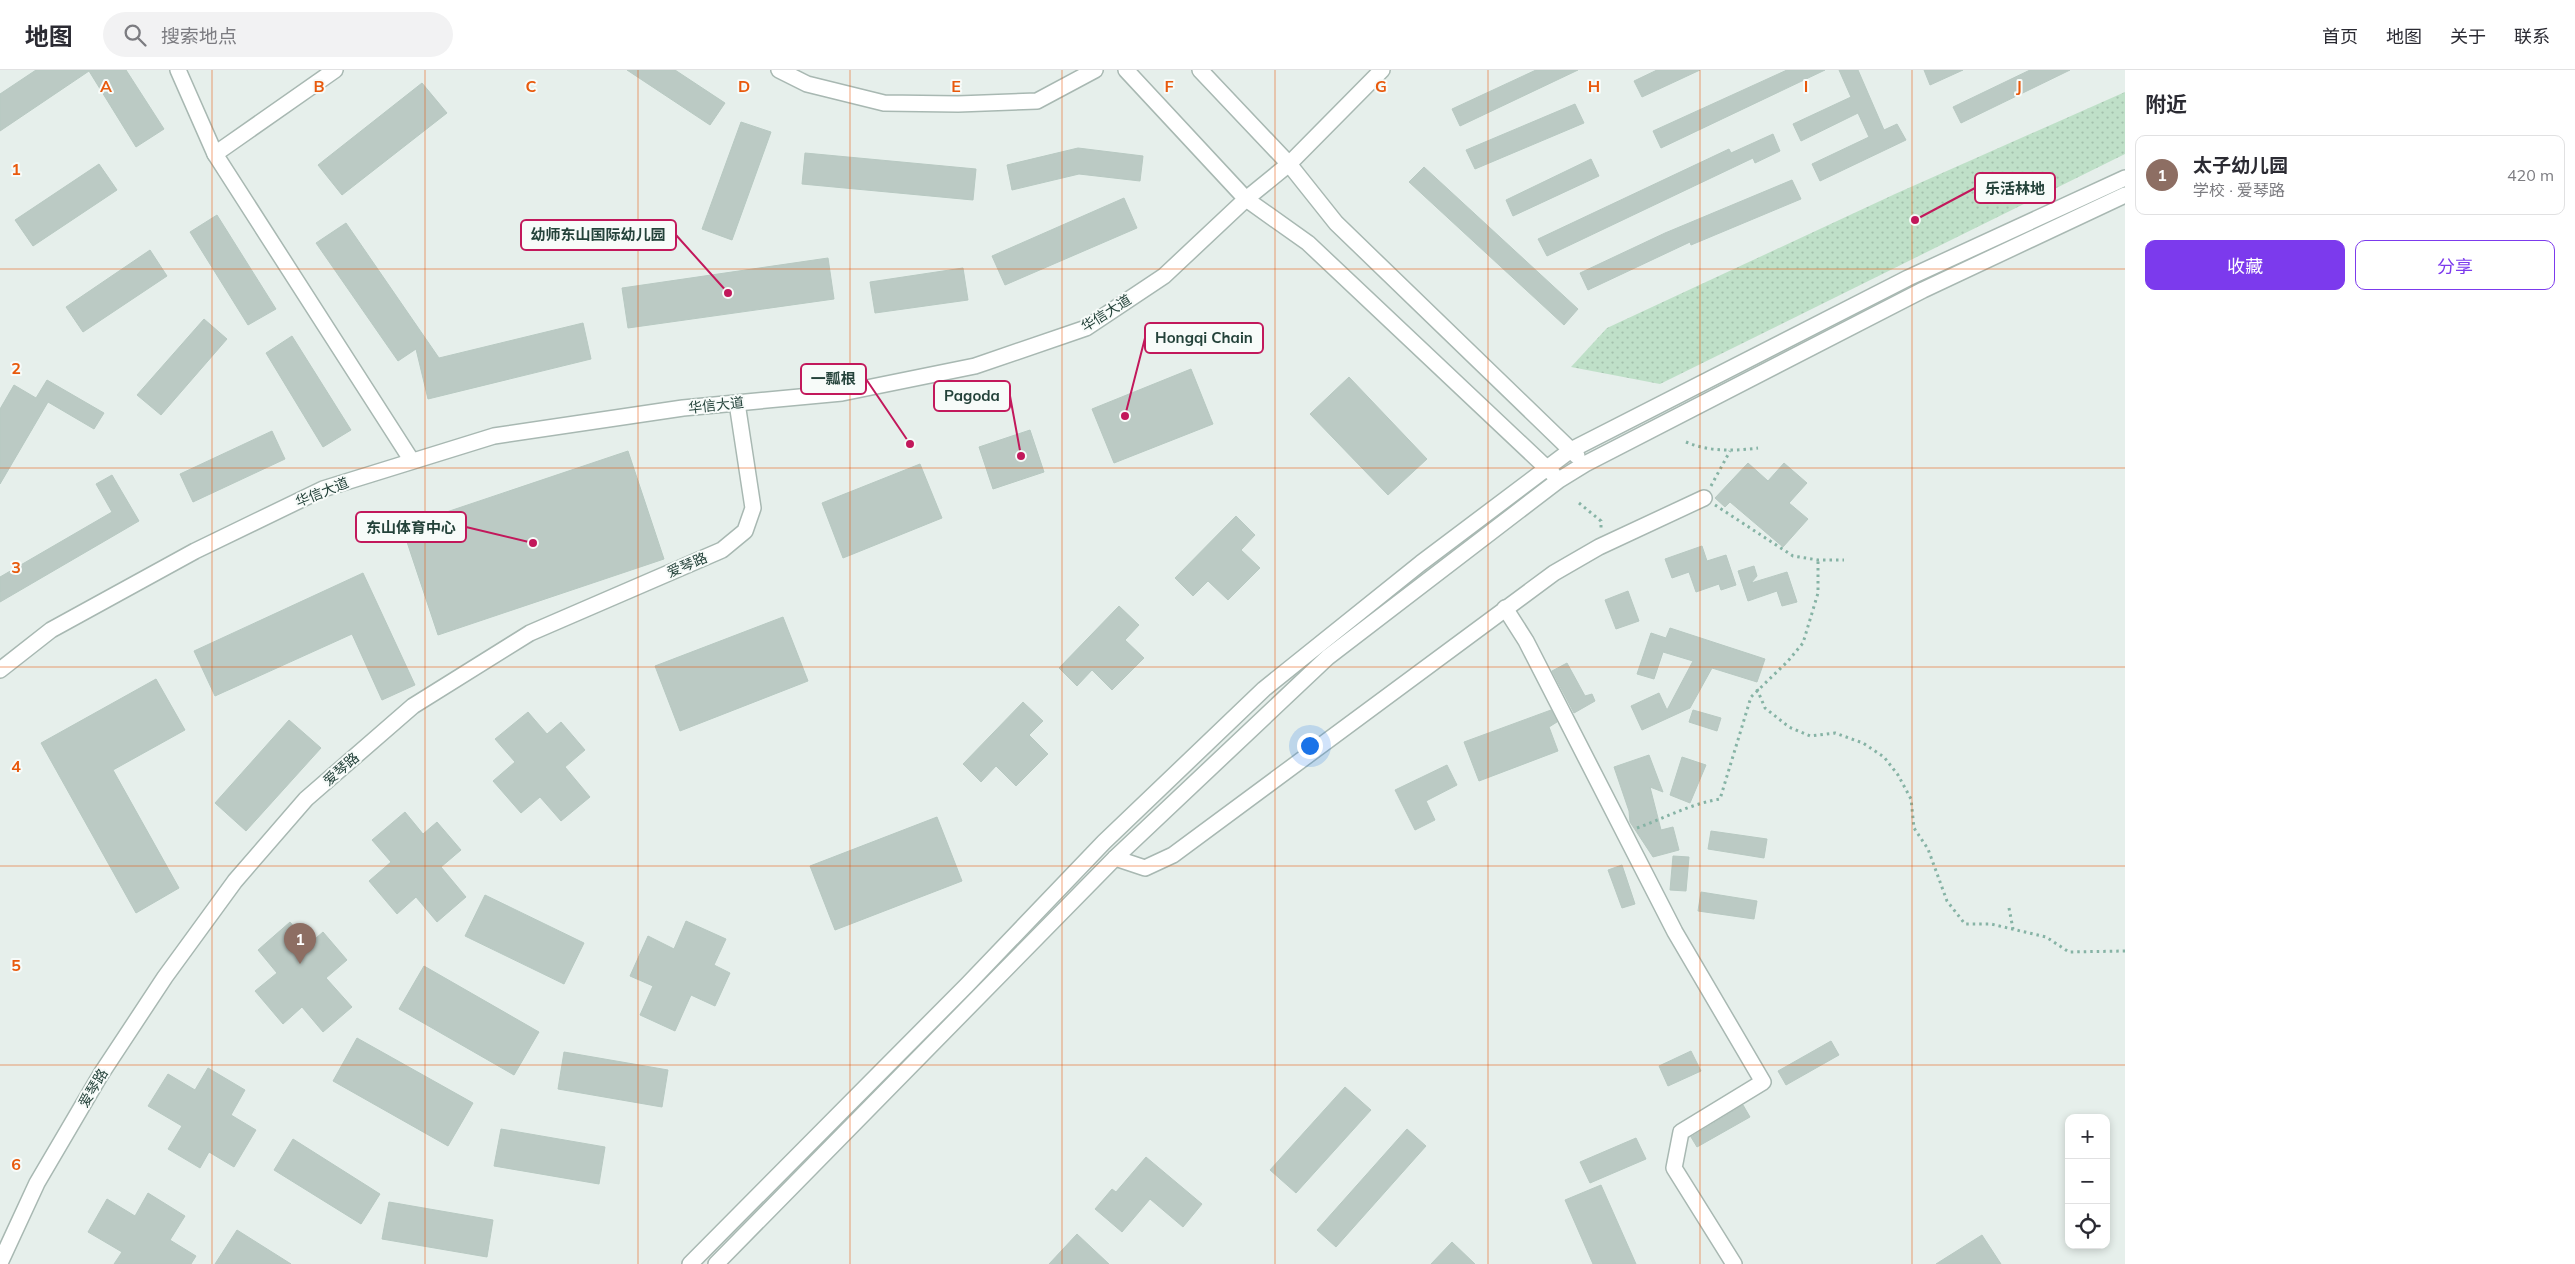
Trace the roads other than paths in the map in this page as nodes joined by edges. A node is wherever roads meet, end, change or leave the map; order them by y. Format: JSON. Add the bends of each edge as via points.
{"nodes":[{"id":1,"x":178,"y":70,"type":"edge"},
{"id":2,"x":335,"y":70,"type":"edge"},
{"id":3,"x":779,"y":70,"type":"edge"},
{"id":4,"x":1095,"y":70,"type":"edge"},
{"id":5,"x":1126,"y":70,"type":"edge"},
{"id":6,"x":1200,"y":70,"type":"edge"},
{"id":7,"x":1382,"y":70,"type":"edge"},
{"id":8,"x":214,"y":154,"type":"junction"},
{"id":9,"x":1289,"y":164,"type":"junction"},
{"id":10,"x":2125,"y":178,"type":"edge"},
{"id":11,"x":2125,"y":195,"type":"edge"},
{"id":12,"x":1246,"y":199,"type":"junction"},
{"id":13,"x":737,"y":403,"type":"junction"},
{"id":14,"x":1571,"y":450,"type":"junction"},
{"id":15,"x":412,"y":461,"type":"junction"},
{"id":16,"x":1585,"y":464,"type":"junction"},
{"id":17,"x":1547,"y":468,"type":"junction"},
{"id":18,"x":1560,"y":480,"type":"junction"},
{"id":19,"x":1704,"y":498,"type":"road end"},
{"id":20,"x":1505,"y":608,"type":"junction"},
{"id":21,"x":0,"y":670,"type":"edge"},
{"id":22,"x":1115,"y":858,"type":"junction"},
{"id":23,"x":0,"y":1263,"type":"edge"},
{"id":24,"x":690,"y":1264,"type":"edge"},
{"id":25,"x":716,"y":1264,"type":"edge"},
{"id":26,"x":1734,"y":1264,"type":"edge"}],
"edges":[{"from":1,"to":8,"type":"street"},
{"from":2,"to":8,"type":"street"},
{"from":3,"to":4,"type":"street","via":[[807,84],[884,103],[958,104],[1036,101]]},
{"from":5,"to":12,"type":"street"},
{"from":6,"to":9,"type":"street"},
{"from":7,"to":9,"type":"street","name":"华信大道"},
{"from":8,"to":15,"type":"street"},
{"from":9,"to":12,"type":"street","name":"华信大道"},
{"from":9,"to":14,"type":"street","via":[[1336,223]]},
{"from":10,"to":14,"type":"street","via":[[1908,278]]},
{"from":11,"to":16,"type":"street","via":[[1923,290]]},
{"from":12,"to":13,"type":"street","name":"华信大道","via":[[1164,276],[1086,328],[975,366],[842,393]]},
{"from":12,"to":17,"type":"street","via":[[1308,243]]},
{"from":13,"to":15,"type":"street","name":"华信大道","via":[[494,436]]},
{"from":13,"to":23,"type":"street","name":"爱琴路","via":[[753,508],[745,531],[722,550],[530,633],[413,706],[306,800],[235,881],[165,977],[101,1074],[37,1183]]},
{"from":14,"to":16,"type":"street"},
{"from":14,"to":17,"type":"street"},
{"from":15,"to":21,"type":"street","name":"华信大道","via":[[323,489],[195,551],[51,630]]},
{"from":16,"to":18,"type":"street"},
{"from":17,"to":18,"type":"street"},
{"from":17,"to":24,"type":"street","via":[[1421,563],[1264,689],[1104,842]]},
{"from":18,"to":22,"type":"street","via":[[1328,657]]},
{"from":19,"to":20,"type":"street","via":[[1599,548],[1554,573]]},
{"from":20,"to":22,"type":"street","via":[[1173,855],[1145,868]]},
{"from":20,"to":26,"type":"street","via":[[1526,641],[1675,932],[1763,1082],[1681,1132],[1674,1168]]},
{"from":22,"to":25,"type":"street"}]}
